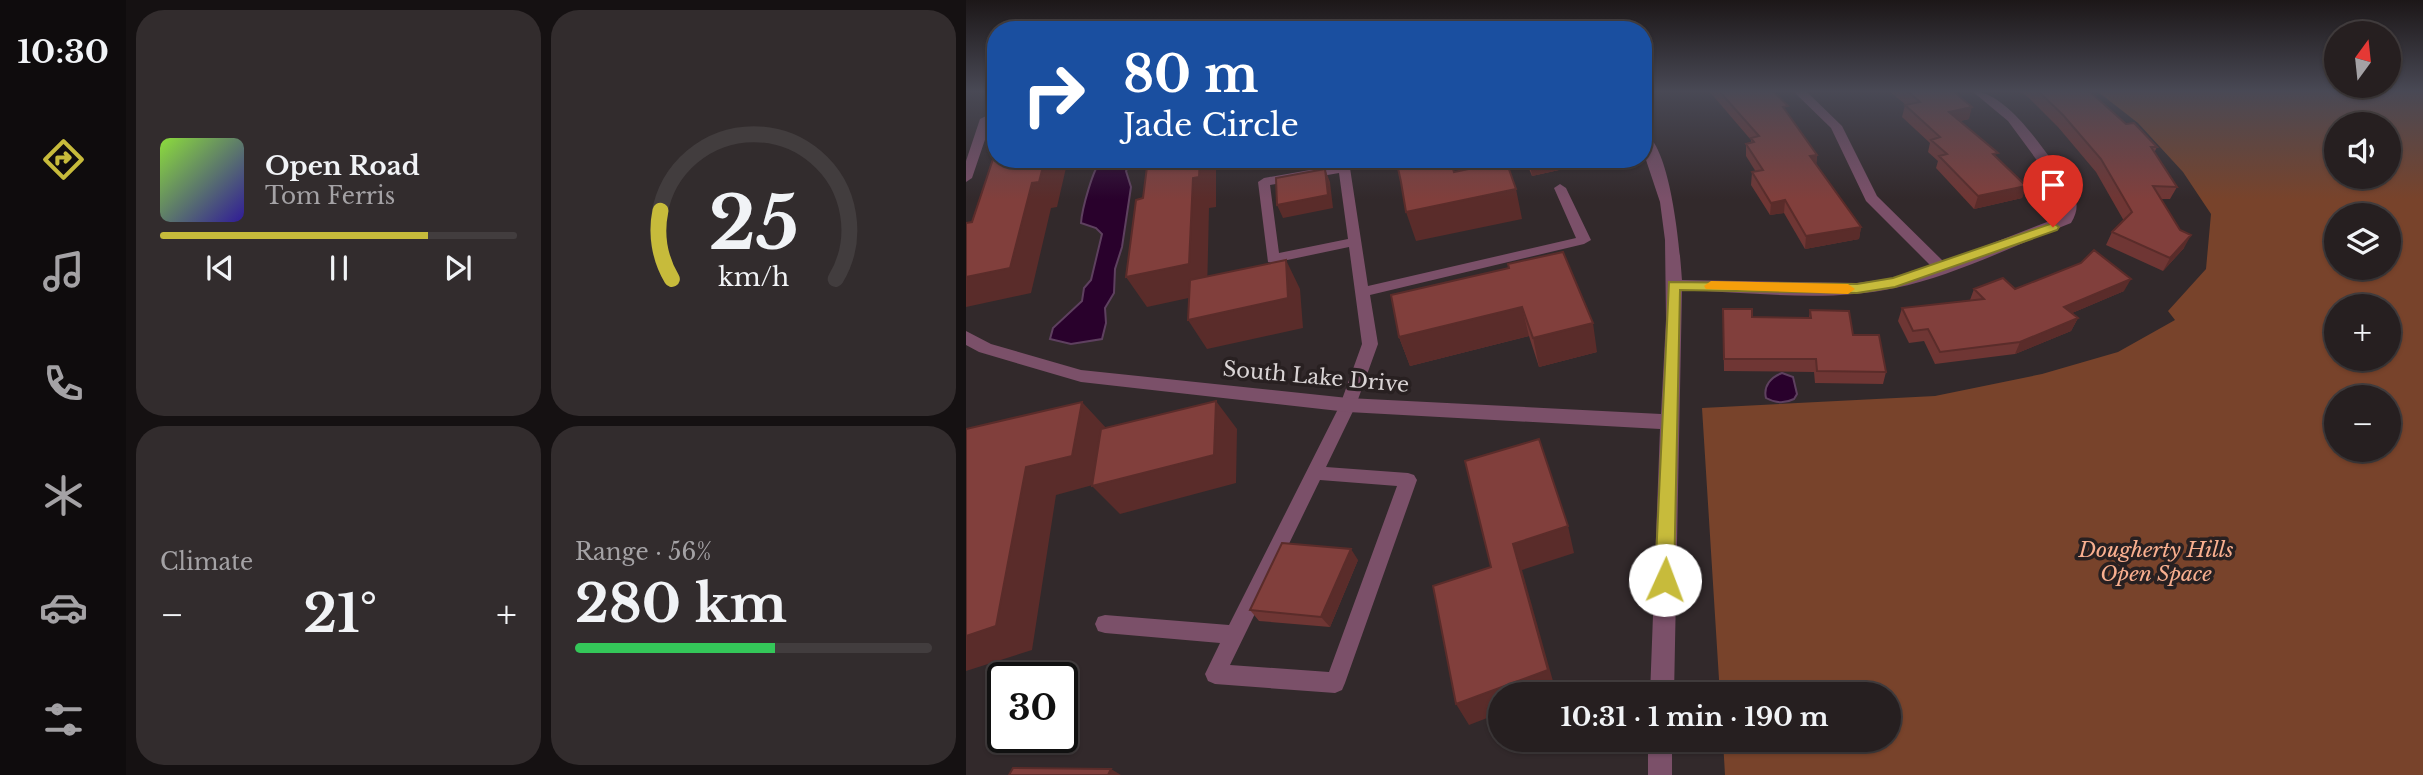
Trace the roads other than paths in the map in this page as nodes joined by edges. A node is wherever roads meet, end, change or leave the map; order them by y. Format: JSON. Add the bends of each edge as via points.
{"nodes":[{"id":1,"x":983,"y":127,"type":"edge"},
{"id":2,"x":1837,"y":127,"type":"edge"},
{"id":3,"x":2019,"y":127,"type":"edge"},
{"id":4,"x":1652,"y":151,"type":"edge"},
{"id":5,"x":970,"y":162,"type":"edge"},
{"id":6,"x":966,"y":178,"type":"edge"},
{"id":7,"x":1560,"y":188,"type":"dead end"},
{"id":8,"x":1354,"y":242,"type":"junction"},
{"id":9,"x":1942,"y":268,"type":"junction"},
{"id":10,"x":1674,"y":285,"type":"junction"},
{"id":11,"x":1361,"y":292,"type":"junction"},
{"id":12,"x":966,"y":337,"type":"edge"},
{"id":13,"x":1348,"y":405,"type":"junction"},
{"id":14,"x":1669,"y":422,"type":"junction"},
{"id":15,"x":1315,"y":473,"type":"junction"},
{"id":16,"x":1105,"y":624,"type":"dead end"},
{"id":17,"x":1235,"y":635,"type":"junction"},
{"id":18,"x":1662,"y":682,"type":"edge"},
{"id":19,"x":1660,"y":752,"type":"edge"},
{"id":20,"x":1660,"y":775,"type":"edge"}],
"edges":[{"from":1,"to":5,"type":"lane"},
{"from":2,"to":9,"type":"street","via":[[1871,198]]},
{"from":3,"to":9,"type":"street","via":[[2064,188],[2071,212],[2053,227]]},
{"from":4,"to":10,"type":"street","via":[[1669,215]]},
{"from":5,"to":6,"type":"lane"},
{"from":7,"to":11,"type":"lane","via":[[1584,240]]},
{"from":8,"to":8,"type":"lane","via":[[1344,168],[1264,182],[1273,259]]},
{"from":8,"to":11,"type":"lane"},
{"from":9,"to":10,"type":"street","via":[[1857,289]]},
{"from":10,"to":14,"type":"street"},
{"from":11,"to":13,"type":"lane","via":[[1370,344]]},
{"from":12,"to":13,"type":"street","name":"South Lake Drive","via":[[985,348],[1081,376]]},
{"from":13,"to":14,"type":"street","name":"South Lake Drive"},
{"from":13,"to":15,"type":"lane"},
{"from":14,"to":18,"type":"street"},
{"from":15,"to":17,"type":"lane"},
{"from":15,"to":17,"type":"lane","via":[[1408,480],[1335,683],[1215,674]]},
{"from":16,"to":17,"type":"lane"},
{"from":19,"to":20,"type":"street"}]}
